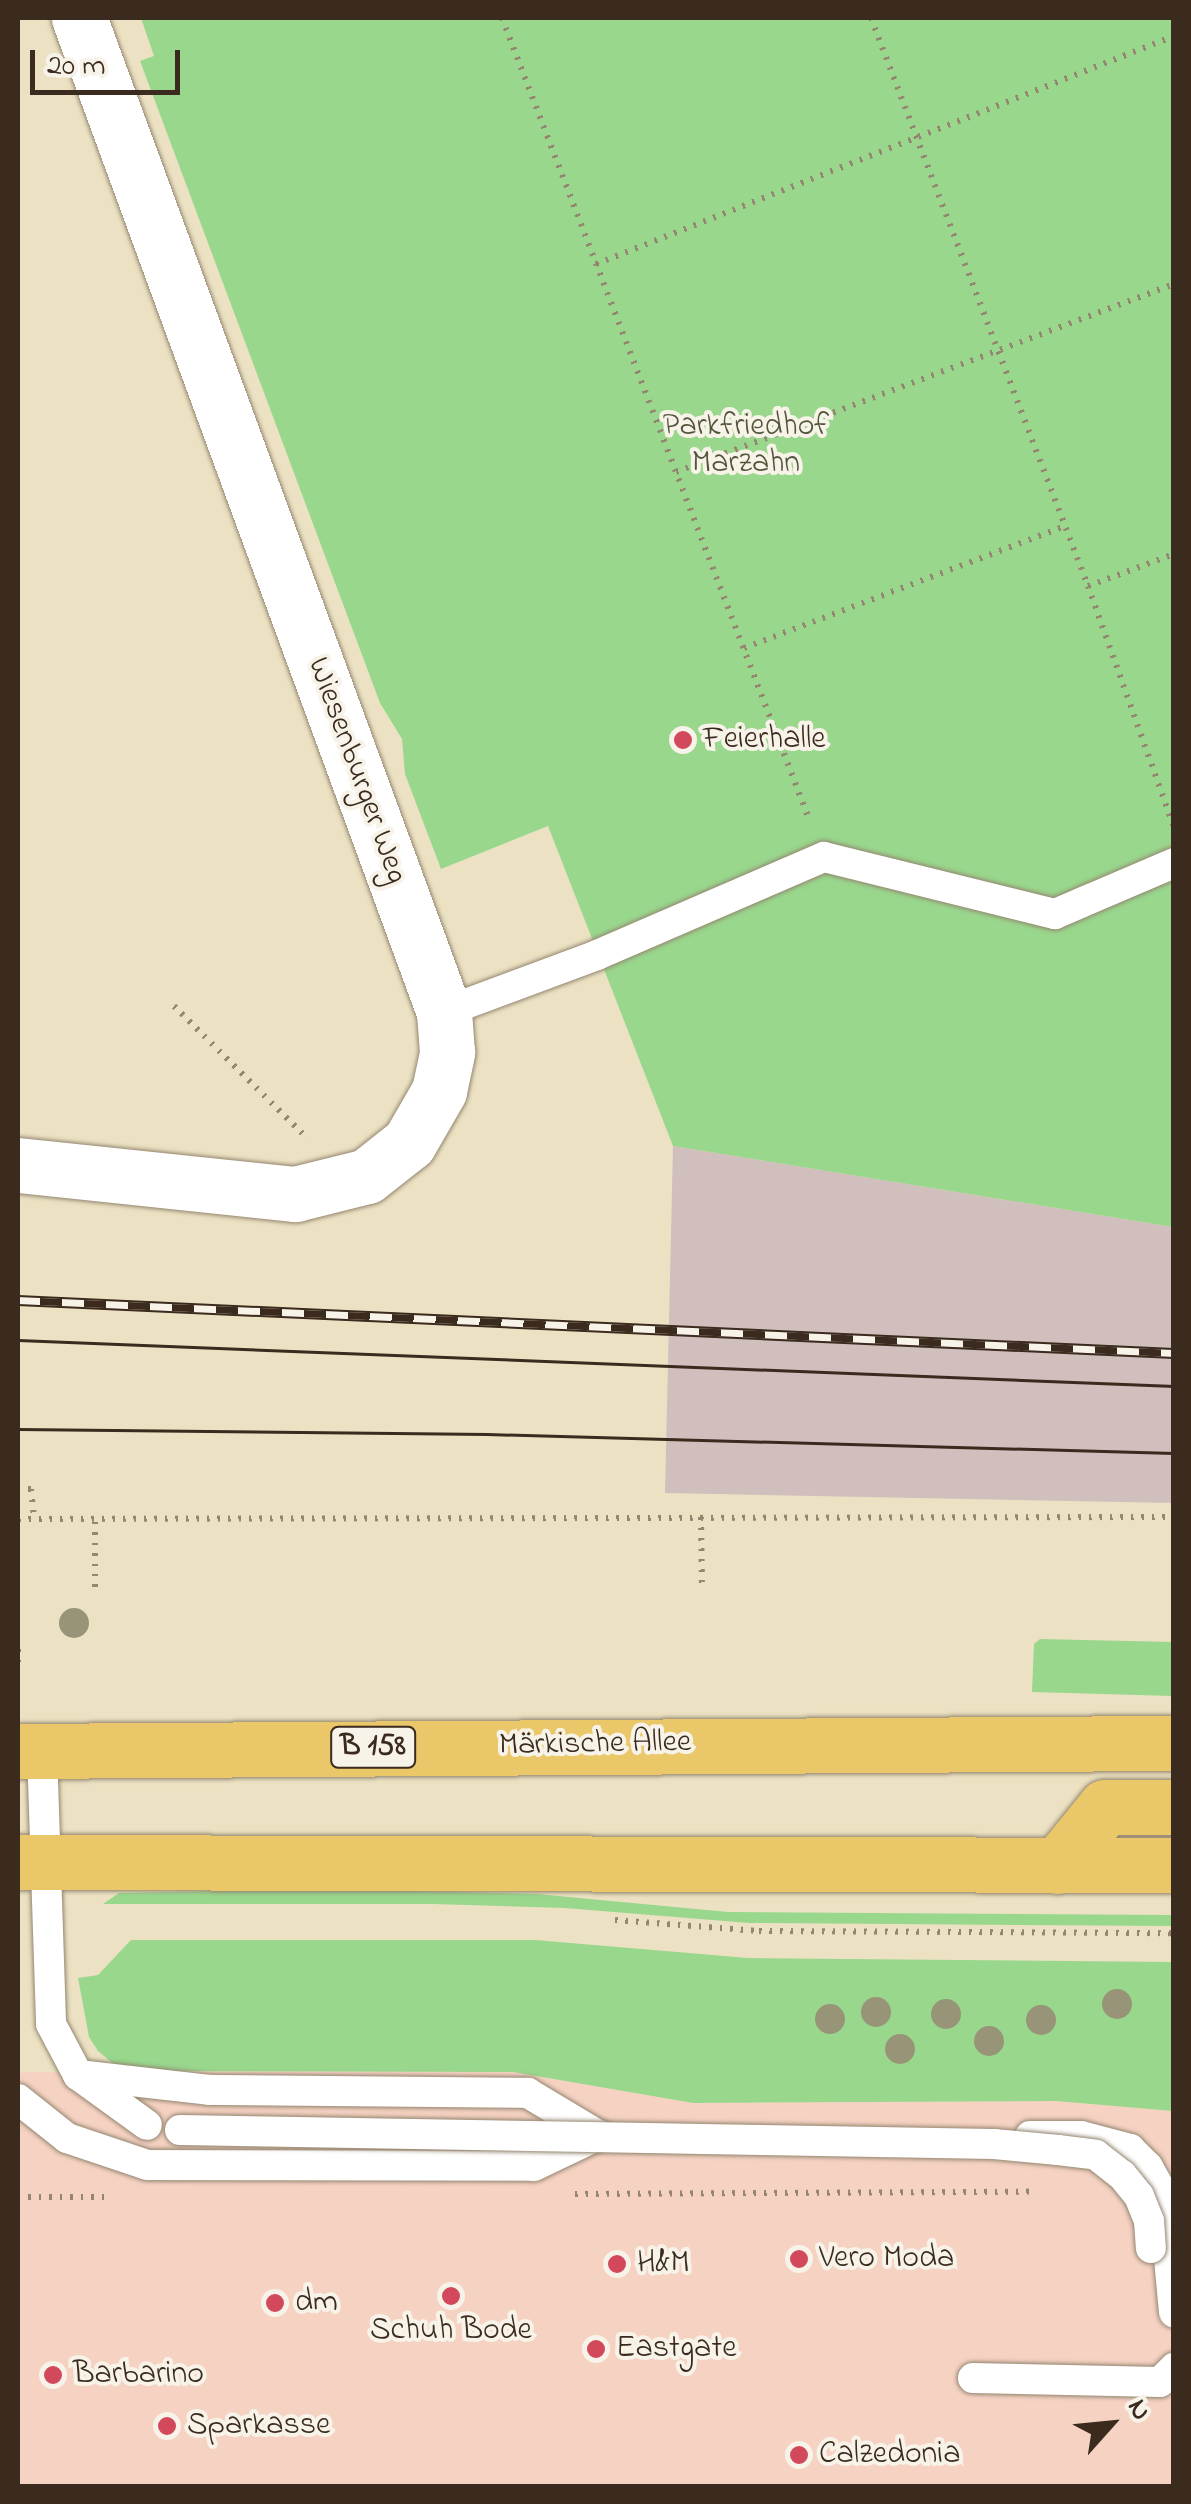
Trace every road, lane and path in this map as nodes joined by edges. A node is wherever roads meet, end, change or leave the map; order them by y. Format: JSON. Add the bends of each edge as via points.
{"nodes":[{"id":1,"x":79,"y":18,"type":"edge"},
{"id":2,"x":502,"y":18,"type":"edge"},
{"id":3,"x":871,"y":18,"type":"edge"},
{"id":4,"x":1174,"y":36,"type":"edge"},
{"id":5,"x":916,"y":137,"type":"junction"},
{"id":6,"x":596,"y":264,"type":"junction"},
{"id":7,"x":1174,"y":284,"type":"edge"},
{"id":8,"x":998,"y":350,"type":"junction"},
{"id":9,"x":676,"y":472,"type":"junction"},
{"id":10,"x":1065,"y":526,"type":"junction"},
{"id":11,"x":1174,"y":554,"type":"edge"},
{"id":12,"x":1088,"y":586,"type":"junction"},
{"id":13,"x":744,"y":648,"type":"junction"},
{"id":14,"x":1174,"y":826,"type":"edge"},
{"id":15,"x":824,"y":858,"type":"junction"},
{"id":16,"x":1174,"y":863,"type":"edge"},
{"id":17,"x":174,"y":1006,"type":"dead end"},
{"id":18,"x":444,"y":1012,"type":"junction"},
{"id":19,"x":322,"y":1152,"type":"dead end"},
{"id":20,"x":18,"y":1165,"type":"edge"},
{"id":21,"x":18,"y":1489,"type":"edge"},
{"id":22,"x":1174,"y":1516,"type":"edge"},
{"id":23,"x":701,"y":1518,"type":"junction"},
{"id":24,"x":18,"y":1519,"type":"edge"},
{"id":25,"x":34,"y":1519,"type":"junction"},
{"id":26,"x":95,"y":1519,"type":"junction"},
{"id":27,"x":702,"y":1585,"type":"dead end"},
{"id":28,"x":95,"y":1588,"type":"dead end"},
{"id":29,"x":18,"y":1649,"type":"edge"},
{"id":30,"x":18,"y":1662,"type":"edge"},
{"id":31,"x":1174,"y":1743,"type":"edge"},
{"id":32,"x":26,"y":1763,"type":"edge"},
{"id":33,"x":1174,"y":1807,"type":"edge"},
{"id":34,"x":31,"y":1862,"type":"edge"},
{"id":35,"x":1174,"y":1865,"type":"edge"},
{"id":36,"x":1057,"y":1866,"type":"junction"},
{"id":37,"x":606,"y":1920,"type":"dead end"},
{"id":38,"x":1174,"y":1933,"type":"edge"},
{"id":39,"x":78,"y":2075,"type":"junction"},
{"id":40,"x":18,"y":2099,"type":"edge"},
{"id":41,"x":147,"y":2125,"type":"junction"},
{"id":42,"x":598,"y":2135,"type":"junction"},
{"id":43,"x":67,"y":2138,"type":"junction"},
{"id":44,"x":1053,"y":2192,"type":"dead end"},
{"id":45,"x":555,"y":2194,"type":"dead end"},
{"id":46,"x":117,"y":2196,"type":"dead end"},
{"id":47,"x":18,"y":2197,"type":"edge"},
{"id":48,"x":1151,"y":2248,"type":"dead end"},
{"id":49,"x":1174,"y":2312,"type":"edge"},
{"id":50,"x":1174,"y":2368,"type":"edge"},
{"id":51,"x":973,"y":2378,"type":"dead end"}],
"edges":[{"from":1,"to":18,"type":"street","name":"Wiesenburger Weg"},
{"from":2,"to":6,"type":"path"},
{"from":3,"to":5,"type":"path"},
{"from":4,"to":5,"type":"path"},
{"from":5,"to":6,"type":"path"},
{"from":5,"to":8,"type":"path"},
{"from":6,"to":9,"type":"path"},
{"from":7,"to":8,"type":"path"},
{"from":8,"to":9,"type":"path"},
{"from":8,"to":10,"type":"path"},
{"from":9,"to":13,"type":"path"},
{"from":10,"to":12,"type":"path"},
{"from":10,"to":13,"type":"path"},
{"from":11,"to":12,"type":"path"},
{"from":12,"to":14,"type":"path"},
{"from":13,"to":15,"type":"path"},
{"from":15,"to":16,"type":"lane","via":[[1055,914]]},
{"from":15,"to":18,"type":"lane"},
{"from":17,"to":19,"type":"path"},
{"from":18,"to":20,"type":"street","name":"Wiesenburger Weg","via":[[439,1091],[410,1143],[367,1176],[295,1194]]},
{"from":21,"to":25,"type":"path","via":[[31,1489]]},
{"from":22,"to":23,"type":"path"},
{"from":23,"to":26,"type":"path"},
{"from":23,"to":27,"type":"path"},
{"from":24,"to":25,"type":"path"},
{"from":25,"to":26,"type":"path"},
{"from":26,"to":28,"type":"path"},
{"from":29,"to":30,"type":"path"},
{"from":31,"to":32,"type":"main road","name":"Märkische Allee","number":"B 158"},
{"from":32,"to":34,"type":"lane"},
{"from":33,"to":36,"type":"main road","via":[[1105,1807]]},
{"from":34,"to":36,"type":"main road"},
{"from":34,"to":39,"type":"lane","via":[[50,2024]]},
{"from":35,"to":36,"type":"main road"},
{"from":37,"to":38,"type":"path","via":[[759,1932]]},
{"from":39,"to":41,"type":"lane"},
{"from":39,"to":42,"type":"lane","via":[[209,2090],[528,2093]]},
{"from":40,"to":43,"type":"lane"},
{"from":41,"to":43,"type":"lane"},
{"from":41,"to":48,"type":"lane","bridge":true,"via":[[1058,2150],[1096,2155],[1122,2175],[1149,2221]]},
{"from":42,"to":43,"type":"lane","via":[[534,2166],[147,2164]]},
{"from":42,"to":49,"type":"lane","via":[[1081,2136],[1130,2148],[1163,2194]]},
{"from":44,"to":45,"type":"path"},
{"from":46,"to":47,"type":"path"},
{"from":50,"to":51,"type":"lane","via":[[1160,2382]]}]}
